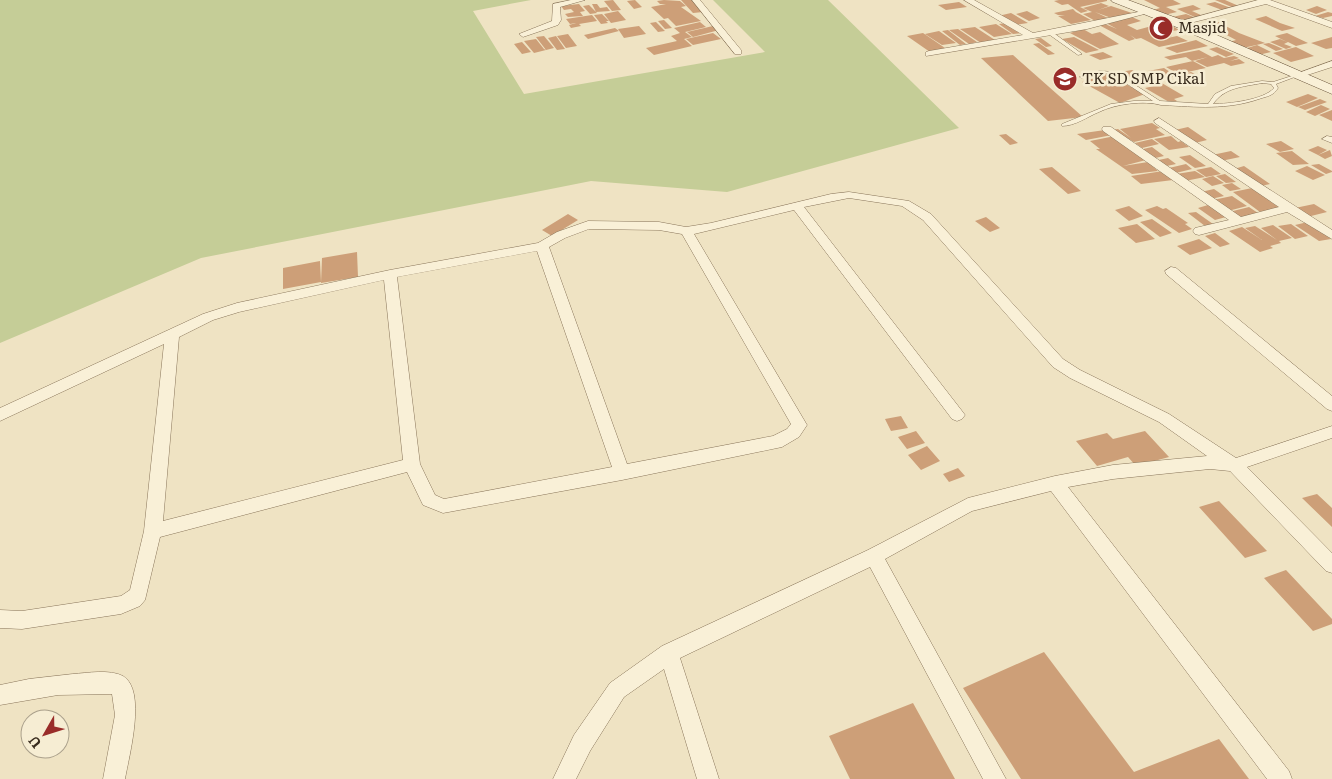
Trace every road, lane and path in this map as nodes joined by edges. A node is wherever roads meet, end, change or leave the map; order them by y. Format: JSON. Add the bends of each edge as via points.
{"nodes":[{"id":1,"x":581,"y":0,"type":"edge"},
{"id":2,"x":696,"y":0,"type":"edge"},
{"id":3,"x":968,"y":0,"type":"edge"},
{"id":4,"x":1117,"y":0,"type":"edge"},
{"id":5,"x":1263,"y":1,"type":"edge"},
{"id":6,"x":1148,"y":12,"type":"junction"},
{"id":7,"x":1178,"y":23,"type":"junction"},
{"id":8,"x":1332,"y":25,"type":"edge"},
{"id":9,"x":1049,"y":32,"type":"junction"},
{"id":10,"x":523,"y":34,"type":"dead end"},
{"id":11,"x":1030,"y":35,"type":"junction"},
{"id":12,"x":738,"y":52,"type":"dead end"},
{"id":13,"x":929,"y":54,"type":"dead end"},
{"id":14,"x":1080,"y":54,"type":"dead end"},
{"id":15,"x":1332,"y":64,"type":"edge"},
{"id":16,"x":1298,"y":75,"type":"junction"},
{"id":17,"x":1082,"y":77,"type":"dead end"},
{"id":18,"x":1273,"y":83,"type":"junction"},
{"id":19,"x":1332,"y":90,"type":"edge"},
{"id":20,"x":1161,"y":104,"type":"junction"},
{"id":21,"x":1210,"y":105,"type":"junction"},
{"id":22,"x":1159,"y":121,"type":"dead end"},
{"id":23,"x":1064,"y":125,"type":"dead end"},
{"id":24,"x":1107,"y":129,"type":"dead end"},
{"id":25,"x":796,"y":205,"type":"junction"},
{"id":26,"x":1289,"y":208,"type":"junction"},
{"id":27,"x":1239,"y":221,"type":"junction"},
{"id":28,"x":686,"y":231,"type":"junction"},
{"id":29,"x":1198,"y":231,"type":"dead end"},
{"id":30,"x":1332,"y":235,"type":"edge"},
{"id":31,"x":542,"y":246,"type":"junction"},
{"id":32,"x":1171,"y":271,"type":"dead end"},
{"id":33,"x":390,"y":274,"type":"junction"},
{"id":34,"x":172,"y":333,"type":"junction"},
{"id":35,"x":1332,"y":405,"type":"edge"},
{"id":36,"x":0,"y":415,"type":"edge"},
{"id":37,"x":957,"y":415,"type":"dead end"},
{"id":38,"x":1332,"y":432,"type":"edge"},
{"id":39,"x":412,"y":464,"type":"junction"},
{"id":40,"x":1234,"y":465,"type":"junction"},
{"id":41,"x":622,"y":473,"type":"junction"},
{"id":42,"x":1055,"y":483,"type":"junction"},
{"id":43,"x":153,"y":531,"type":"junction"},
{"id":44,"x":874,"y":556,"type":"junction"},
{"id":45,"x":1332,"y":564,"type":"edge"},
{"id":46,"x":0,"y":619,"type":"edge"},
{"id":47,"x":670,"y":653,"type":"junction"},
{"id":48,"x":0,"y":695,"type":"edge"},
{"id":49,"x":114,"y":779,"type":"edge"},
{"id":50,"x":564,"y":779,"type":"edge"},
{"id":51,"x":708,"y":779,"type":"edge"},
{"id":52,"x":995,"y":779,"type":"edge"},
{"id":53,"x":1281,"y":779,"type":"edge"}],
"edges":[{"from":1,"to":10,"type":"street","via":[[556,6],[555,23]]},
{"from":2,"to":12,"type":"street"},
{"from":3,"to":11,"type":"street"},
{"from":4,"to":6,"type":"street"},
{"from":5,"to":7,"type":"street"},
{"from":5,"to":8,"type":"street"},
{"from":6,"to":7,"type":"street"},
{"from":6,"to":9,"type":"street"},
{"from":7,"to":16,"type":"street"},
{"from":9,"to":11,"type":"street"},
{"from":9,"to":14,"type":"lane"},
{"from":11,"to":13,"type":"street"},
{"from":15,"to":16,"type":"street"},
{"from":16,"to":18,"type":"lane"},
{"from":16,"to":19,"type":"street"},
{"from":17,"to":20,"type":"lane","via":[[1100,72],[1113,73]]},
{"from":18,"to":21,"type":"lane","via":[[1233,87],[1217,95]]},
{"from":18,"to":21,"type":"lane","via":[[1276,88],[1272,93],[1230,105]]},
{"from":20,"to":21,"type":"lane"},
{"from":20,"to":23,"type":"lane","via":[[1117,104]]},
{"from":22,"to":26,"type":"street"},
{"from":24,"to":27,"type":"street"},
{"from":25,"to":28,"type":"street"},
{"from":25,"to":37,"type":"street"},
{"from":25,"to":40,"type":"street","via":[[849,195],[905,202],[927,217],[1058,363],[1164,418]]},
{"from":26,"to":27,"type":"street"},
{"from":26,"to":30,"type":"street"},
{"from":27,"to":29,"type":"street"},
{"from":28,"to":31,"type":"street","via":[[658,226],[588,225],[566,232]]},
{"from":28,"to":41,"type":"street","via":[[799,425],[793,433],[776,442]]},
{"from":31,"to":33,"type":"street"},
{"from":31,"to":41,"type":"street"},
{"from":32,"to":35,"type":"street"},
{"from":33,"to":34,"type":"street","via":[[237,308]]},
{"from":33,"to":39,"type":"street"},
{"from":34,"to":36,"type":"street"},
{"from":34,"to":43,"type":"street"},
{"from":38,"to":40,"type":"street"},
{"from":39,"to":41,"type":"street","via":[[429,500],[443,506]]},
{"from":39,"to":43,"type":"street"},
{"from":40,"to":42,"type":"street","via":[[1210,462],[1151,467]]},
{"from":40,"to":45,"type":"street"},
{"from":42,"to":44,"type":"street","via":[[968,505]]},
{"from":42,"to":53,"type":"street"},
{"from":43,"to":46,"type":"street","via":[[138,594],[133,600],[121,605],[22,620]]},
{"from":44,"to":47,"type":"street"},
{"from":44,"to":52,"type":"street"},
{"from":47,"to":50,"type":"street","via":[[617,690],[582,743]]},
{"from":47,"to":51,"type":"street"},
{"from":48,"to":49,"type":"street","via":[[32,687],[117,684],[124,692],[125,715]]}]}
